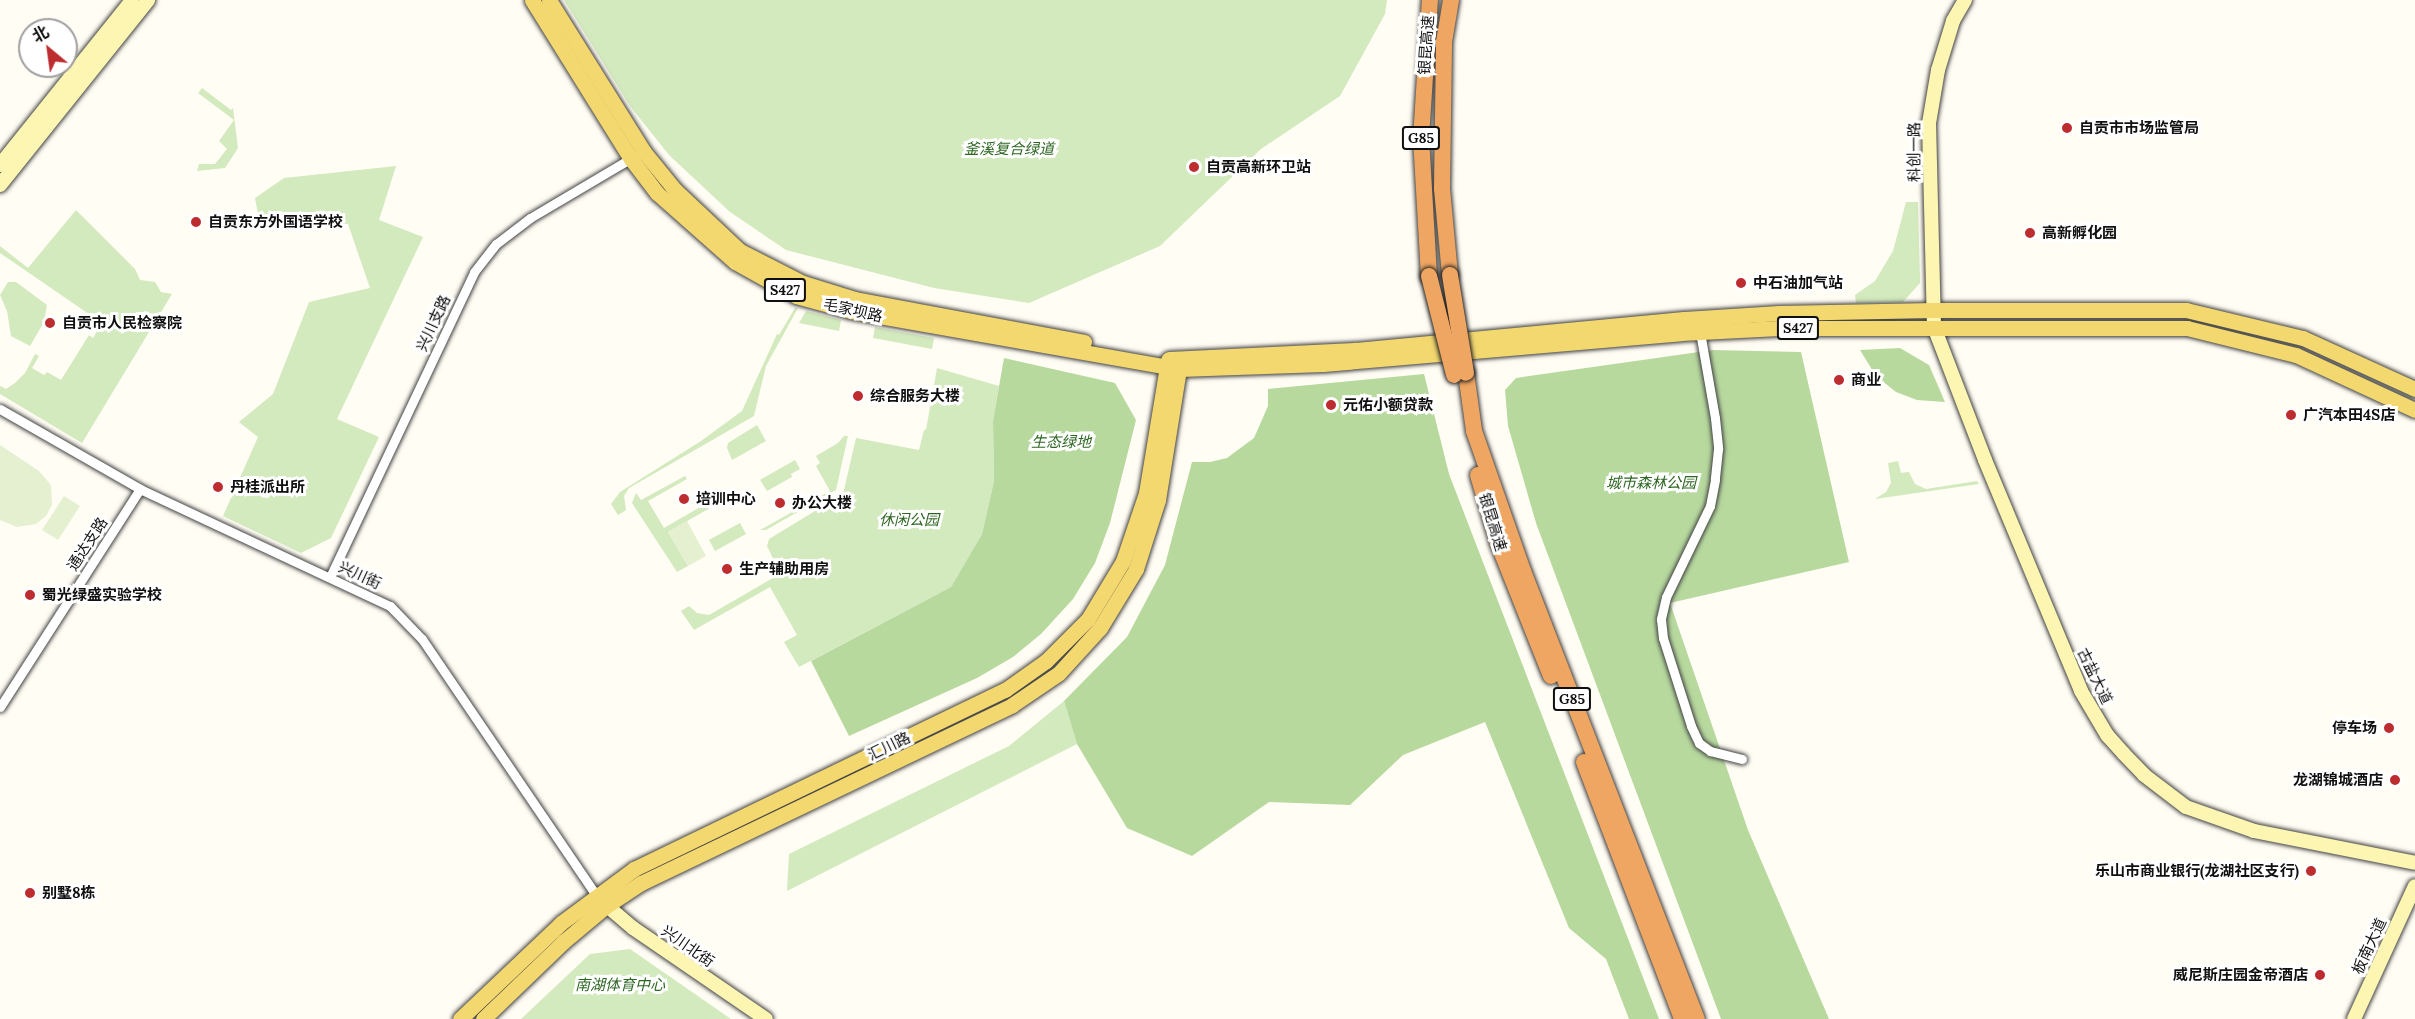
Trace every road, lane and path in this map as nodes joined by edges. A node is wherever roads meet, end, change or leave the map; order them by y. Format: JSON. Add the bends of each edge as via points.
{"nodes":[{"id":1,"x":132,"y":0,"type":"edge"},
{"id":2,"x":148,"y":0,"type":"edge"},
{"id":3,"x":532,"y":0,"type":"edge"},
{"id":4,"x":549,"y":0,"type":"edge"},
{"id":5,"x":1430,"y":0,"type":"edge"},
{"id":6,"x":1451,"y":0,"type":"edge"},
{"id":7,"x":1965,"y":0,"type":"edge"},
{"id":8,"x":637,"y":155,"type":"junction"},
{"id":9,"x":0,"y":165,"type":"edge"},
{"id":10,"x":0,"y":185,"type":"edge"},
{"id":11,"x":1934,"y":310,"type":"junction"},
{"id":12,"x":1934,"y":327,"type":"junction"},
{"id":13,"x":1700,"y":332,"type":"junction"},
{"id":14,"x":1174,"y":364,"type":"junction"},
{"id":15,"x":1460,"y":374,"type":"junction"},
{"id":16,"x":2415,"y":389,"type":"edge"},
{"id":17,"x":0,"y":409,"type":"edge"},
{"id":18,"x":2415,"y":410,"type":"edge"},
{"id":19,"x":140,"y":489,"type":"junction"},
{"id":20,"x":330,"y":578,"type":"junction"},
{"id":21,"x":0,"y":708,"type":"edge"},
{"id":22,"x":1742,"y":759,"type":"dead end"},
{"id":23,"x":2415,"y":863,"type":"edge"},
{"id":24,"x":2415,"y":886,"type":"edge"},
{"id":25,"x":601,"y":901,"type":"junction"},
{"id":26,"x":460,"y":1019,"type":"edge"},
{"id":27,"x":483,"y":1019,"type":"edge"},
{"id":28,"x":766,"y":1019,"type":"edge"},
{"id":29,"x":1682,"y":1019,"type":"edge"},
{"id":30,"x":1697,"y":1019,"type":"edge"},
{"id":31,"x":2354,"y":1019,"type":"edge"}],
"edges":[{"from":1,"to":9,"type":"street"},
{"from":2,"to":10,"type":"street"},
{"from":3,"to":8,"type":"main road","name":"毛家坝路","number":"S427"},
{"from":4,"to":8,"type":"main road","name":"毛家坝路","number":"S427"},
{"from":5,"to":15,"type":"highway","name":"银昆高速","number":"G85","bridge":true,"via":[[1421,138],[1429,276]]},
{"from":6,"to":15,"type":"highway","name":"银昆高速","number":"G85","bridge":true,"via":[[1444,42],[1442,189]]},
{"from":7,"to":11,"type":"street","name":"科创一路","via":[[1941,57],[1929,123]]},
{"from":8,"to":14,"type":"main road","name":"毛家坝路","number":"S427","via":[[657,192],[735,262],[795,296],[851,311]]},
{"from":8,"to":20,"type":"street","name":"兴川支路","via":[[530,218],[496,244],[474,272]]},
{"from":11,"to":12,"type":"street","name":"古盐大道"},
{"from":11,"to":14,"type":"main road","number":"S427","via":[[1684,319]]},
{"from":11,"to":16,"type":"main road","number":"S427","via":[[2186,310],[2303,338]]},
{"from":12,"to":13,"type":"main road","number":"S427"},
{"from":12,"to":18,"type":"main road","number":"S427","via":[[2187,328],[2296,356]]},
{"from":12,"to":23,"type":"street","name":"古盐大道","via":[[2081,691],[2107,735],[2124,754],[2186,807],[2212,818],[2300,842]]},
{"from":13,"to":14,"type":"main road","number":"S427","via":[[1323,364]]},
{"from":13,"to":22,"type":"street","via":[[1715,418],[1715,480],[1710,506],[1666,597],[1661,619],[1663,638],[1699,743],[1710,751]]},
{"from":14,"to":25,"type":"main road","name":"汇川路","via":[[1146,493],[1123,561],[1088,619],[1046,662],[1005,690],[634,869]]},
{"from":15,"to":29,"type":"highway","name":"银昆高速","number":"G85","via":[[1470,447],[1498,543]]},
{"from":15,"to":30,"type":"highway","name":"银昆高速","number":"G85","via":[[1474,431],[1523,571]]},
{"from":17,"to":19,"type":"street","name":"兴川街"},
{"from":19,"to":20,"type":"street","name":"兴川街"},
{"from":19,"to":21,"type":"street","name":"通达支路"},
{"from":20,"to":25,"type":"street","name":"兴川街","via":[[390,606],[408,621]]},
{"from":24,"to":31,"type":"street","name":"板南大道"},
{"from":25,"to":26,"type":"main road","name":"汇川路","via":[[552,931]]},
{"from":25,"to":27,"type":"main road","name":"汇川路"},
{"from":25,"to":28,"type":"street","name":"兴川北街"}]}
